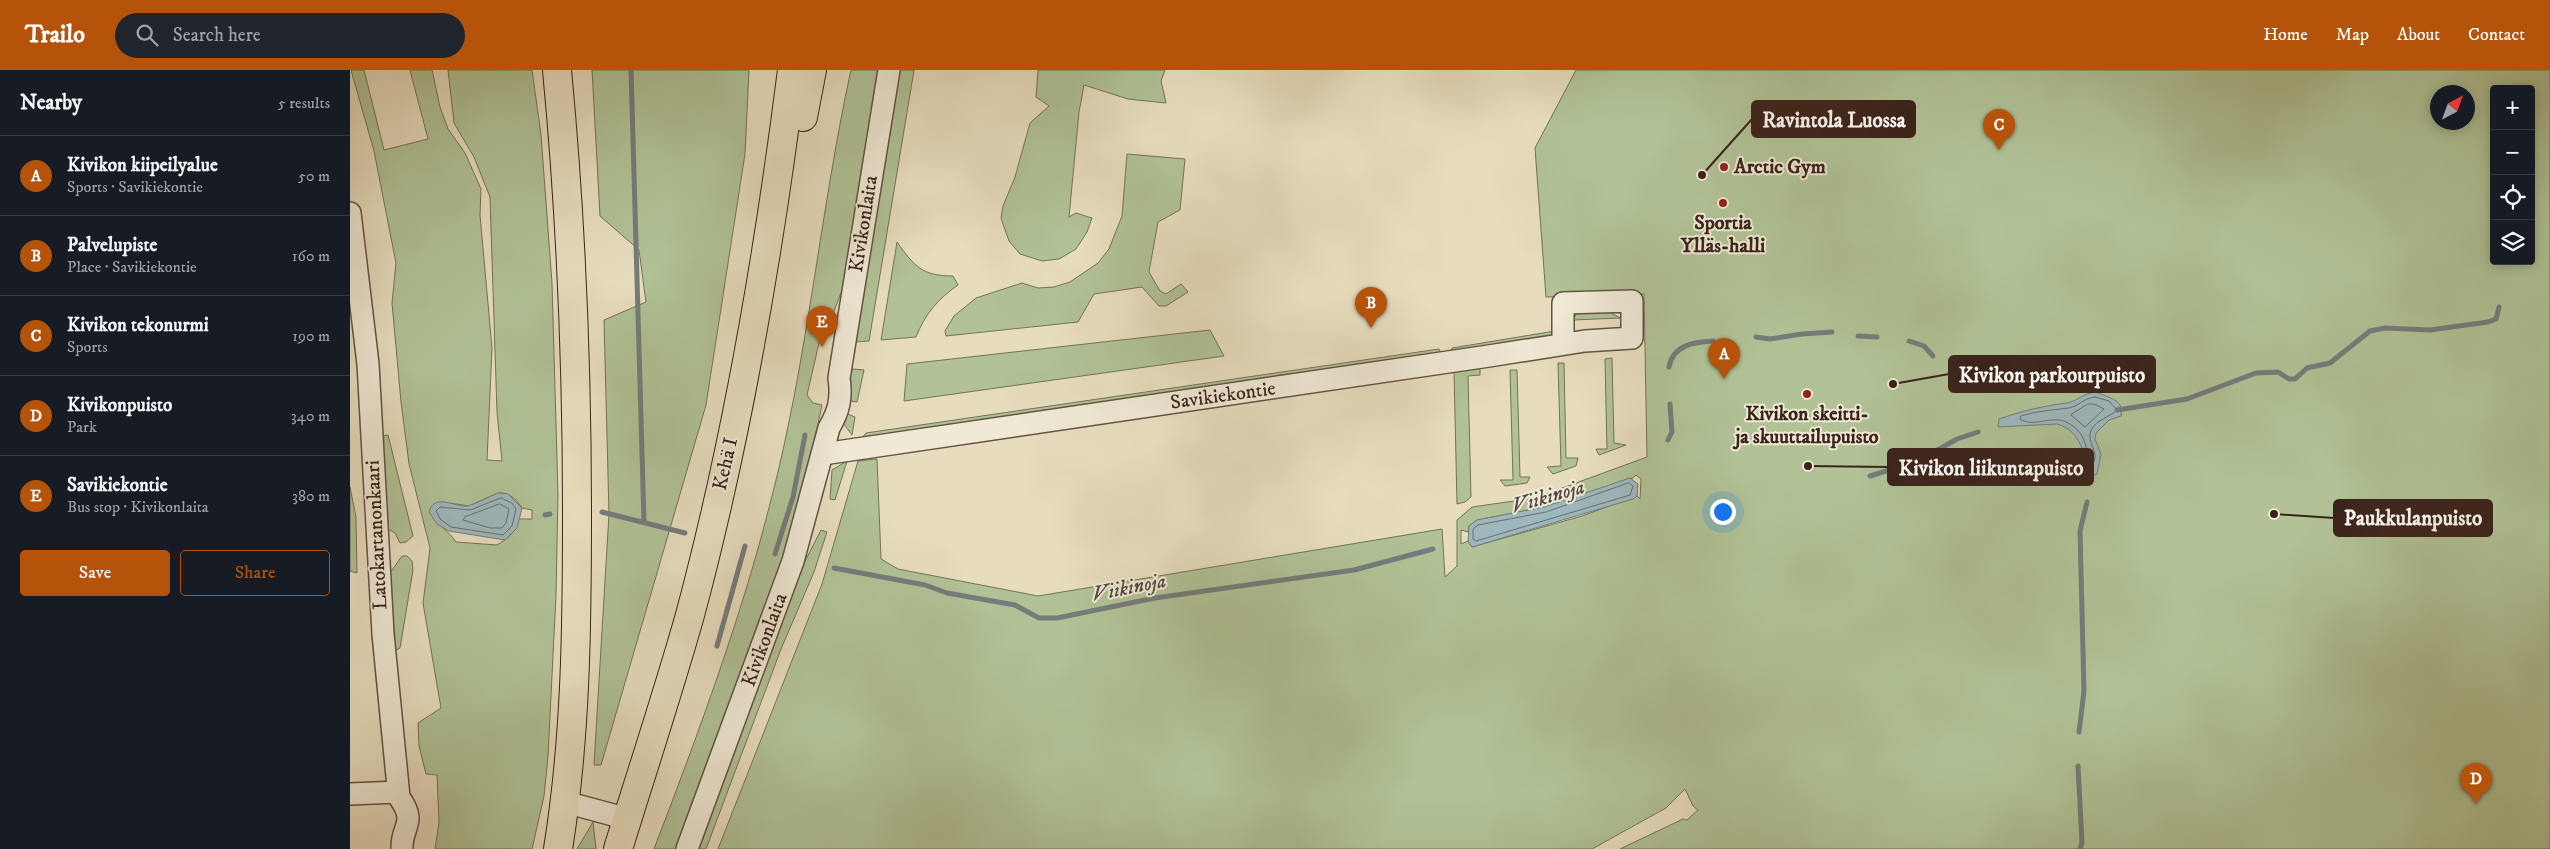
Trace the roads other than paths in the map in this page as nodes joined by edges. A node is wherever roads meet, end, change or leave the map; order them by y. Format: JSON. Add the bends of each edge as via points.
{"nodes":[{"id":1,"x":543,"y":70,"type":"edge"},
{"id":2,"x":557,"y":70,"type":"edge"},
{"id":3,"x":792,"y":70,"type":"edge"},
{"id":4,"x":812,"y":70,"type":"edge"},
{"id":5,"x":889,"y":70,"type":"edge"},
{"id":6,"x":563,"y":135,"type":"junction"},
{"id":7,"x":350,"y":213,"type":"edge"},
{"id":8,"x":758,"y":306,"type":"junction"},
{"id":9,"x":1563,"y":344,"type":"dead end"},
{"id":10,"x":823,"y":454,"type":"junction"},
{"id":11,"x":350,"y":794,"type":"edge"},
{"id":12,"x":399,"y":795,"type":"junction"},
{"id":13,"x":565,"y":802,"type":"junction"},
{"id":14,"x":628,"y":819,"type":"junction"},
{"id":15,"x":401,"y":845,"type":"edge"},
{"id":16,"x":558,"y":849,"type":"edge"},
{"id":17,"x":618,"y":849,"type":"edge"},
{"id":18,"x":687,"y":849,"type":"edge"}],
"edges":[{"from":1,"to":6,"type":"highway"},
{"from":2,"to":6,"type":"highway"},
{"from":3,"to":8,"type":"highway","name":"Kehä I"},
{"from":4,"to":8,"type":"highway","via":[[798,149]]},
{"from":5,"to":10,"type":"street","name":"Kivikonlaita","via":[[839,378],[838,414],[829,428]]},
{"from":6,"to":13,"type":"highway","via":[[577,443],[576,639],[572,736]]},
{"from":7,"to":12,"type":"street","name":"Latokartanonkaari","via":[[368,364],[380,583]]},
{"from":8,"to":14,"type":"highway","name":"Kehä I","via":[[738,413],[690,615]]},
{"from":9,"to":10,"type":"street","name":"Savikiekontie"},
{"from":10,"to":18,"type":"street","name":"Kivikonlaita","via":[[793,561]]},
{"from":11,"to":12,"type":"street"},
{"from":12,"to":15,"type":"street","name":"Latokartanonkaari","via":[[407,809],[408,828]]},
{"from":13,"to":14,"type":"street"},
{"from":13,"to":16,"type":"highway"},
{"from":14,"to":17,"type":"highway","name":"Kehä I"}]}
